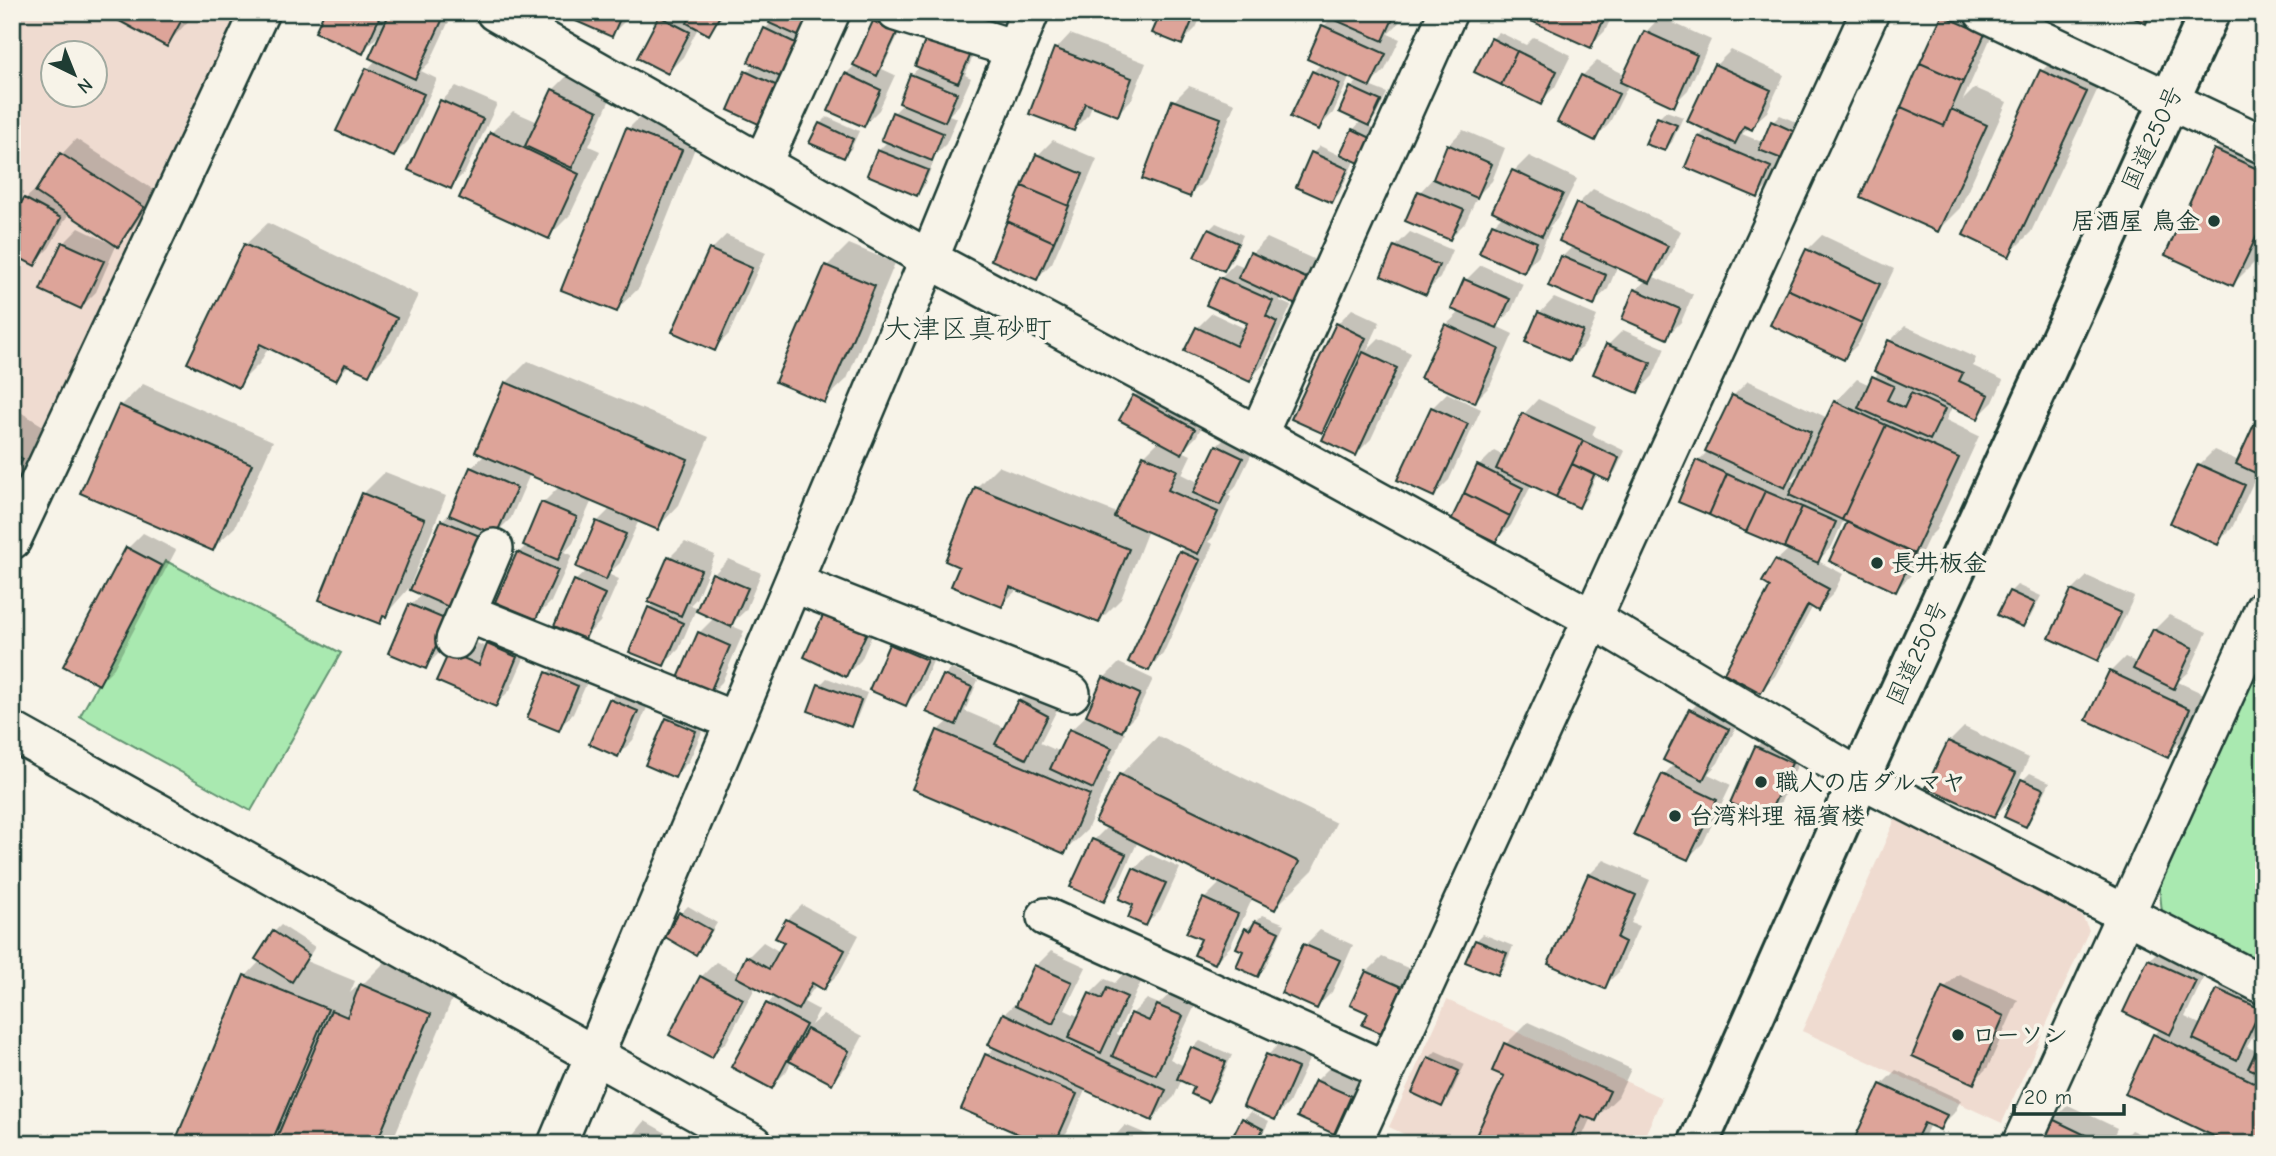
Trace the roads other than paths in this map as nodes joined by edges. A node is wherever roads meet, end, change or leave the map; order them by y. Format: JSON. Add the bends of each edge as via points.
{"nodes":[{"id":1,"x":260,"y":12,"type":"edge"},
{"id":2,"x":495,"y":12,"type":"edge"},
{"id":3,"x":831,"y":12,"type":"edge"},
{"id":4,"x":897,"y":12,"type":"edge"},
{"id":5,"x":1030,"y":12,"type":"edge"},
{"id":6,"x":1448,"y":12,"type":"edge"},
{"id":7,"x":1870,"y":12,"type":"edge"},
{"id":8,"x":1983,"y":12,"type":"edge"},
{"id":9,"x":2210,"y":12,"type":"edge"},
{"id":10,"x":1015,"y":49,"type":"junction"},
{"id":11,"x":2170,"y":99,"type":"junction"},
{"id":12,"x":2264,"y":145,"type":"edge"},
{"id":13,"x":762,"y":164,"type":"junction"},
{"id":14,"x":929,"y":259,"type":"junction"},
{"id":15,"x":1258,"y":435,"type":"junction"},
{"id":16,"x":12,"y":540,"type":"edge"},
{"id":17,"x":494,"y":548,"type":"dead end"},
{"id":18,"x":793,"y":583,"type":"junction"},
{"id":19,"x":2264,"y":609,"type":"edge"},
{"id":20,"x":1593,"y":619,"type":"junction"},
{"id":21,"x":1072,"y":693,"type":"dead end"},
{"id":22,"x":735,"y":721,"type":"junction"},
{"id":23,"x":12,"y":731,"type":"edge"},
{"id":24,"x":1860,"y":778,"type":"junction"},
{"id":25,"x":2127,"y":913,"type":"junction"},
{"id":26,"x":1046,"y":917,"type":"dead end"},
{"id":27,"x":2264,"y":985,"type":"edge"},
{"id":28,"x":595,"y":1054,"type":"junction"},
{"id":29,"x":1385,"y":1070,"type":"junction"},
{"id":30,"x":557,"y":1144,"type":"edge"},
{"id":31,"x":754,"y":1144,"type":"edge"},
{"id":32,"x":1352,"y":1144,"type":"edge"},
{"id":33,"x":1698,"y":1144,"type":"edge"},
{"id":34,"x":2021,"y":1144,"type":"edge"}],
"edges":[{"from":1,"to":16,"type":"street"},
{"from":2,"to":13,"type":"street"},
{"from":3,"to":13,"type":"street"},
{"from":4,"to":10,"type":"street"},
{"from":5,"to":10,"type":"street"},
{"from":6,"to":15,"type":"street"},
{"from":7,"to":20,"type":"street"},
{"from":8,"to":11,"type":"street"},
{"from":9,"to":11,"type":"highway","name":"国道250号"},
{"from":10,"to":14,"type":"street"},
{"from":11,"to":12,"type":"street"},
{"from":11,"to":24,"type":"highway","name":"国道250号"},
{"from":13,"to":14,"type":"street"},
{"from":14,"to":15,"type":"street"},
{"from":14,"to":18,"type":"street"},
{"from":15,"to":20,"type":"street"},
{"from":17,"to":22,"type":"street","via":[[461,626]]},
{"from":18,"to":21,"type":"street"},
{"from":18,"to":22,"type":"street"},
{"from":19,"to":25,"type":"street"},
{"from":20,"to":24,"type":"street"},
{"from":20,"to":29,"type":"street"},
{"from":22,"to":28,"type":"street"},
{"from":23,"to":28,"type":"street"},
{"from":24,"to":25,"type":"street"},
{"from":24,"to":33,"type":"highway","name":"国道250号"},
{"from":25,"to":27,"type":"street"},
{"from":25,"to":34,"type":"street"},
{"from":26,"to":29,"type":"street"},
{"from":28,"to":30,"type":"street"},
{"from":28,"to":31,"type":"street"},
{"from":29,"to":32,"type":"street"}]}
